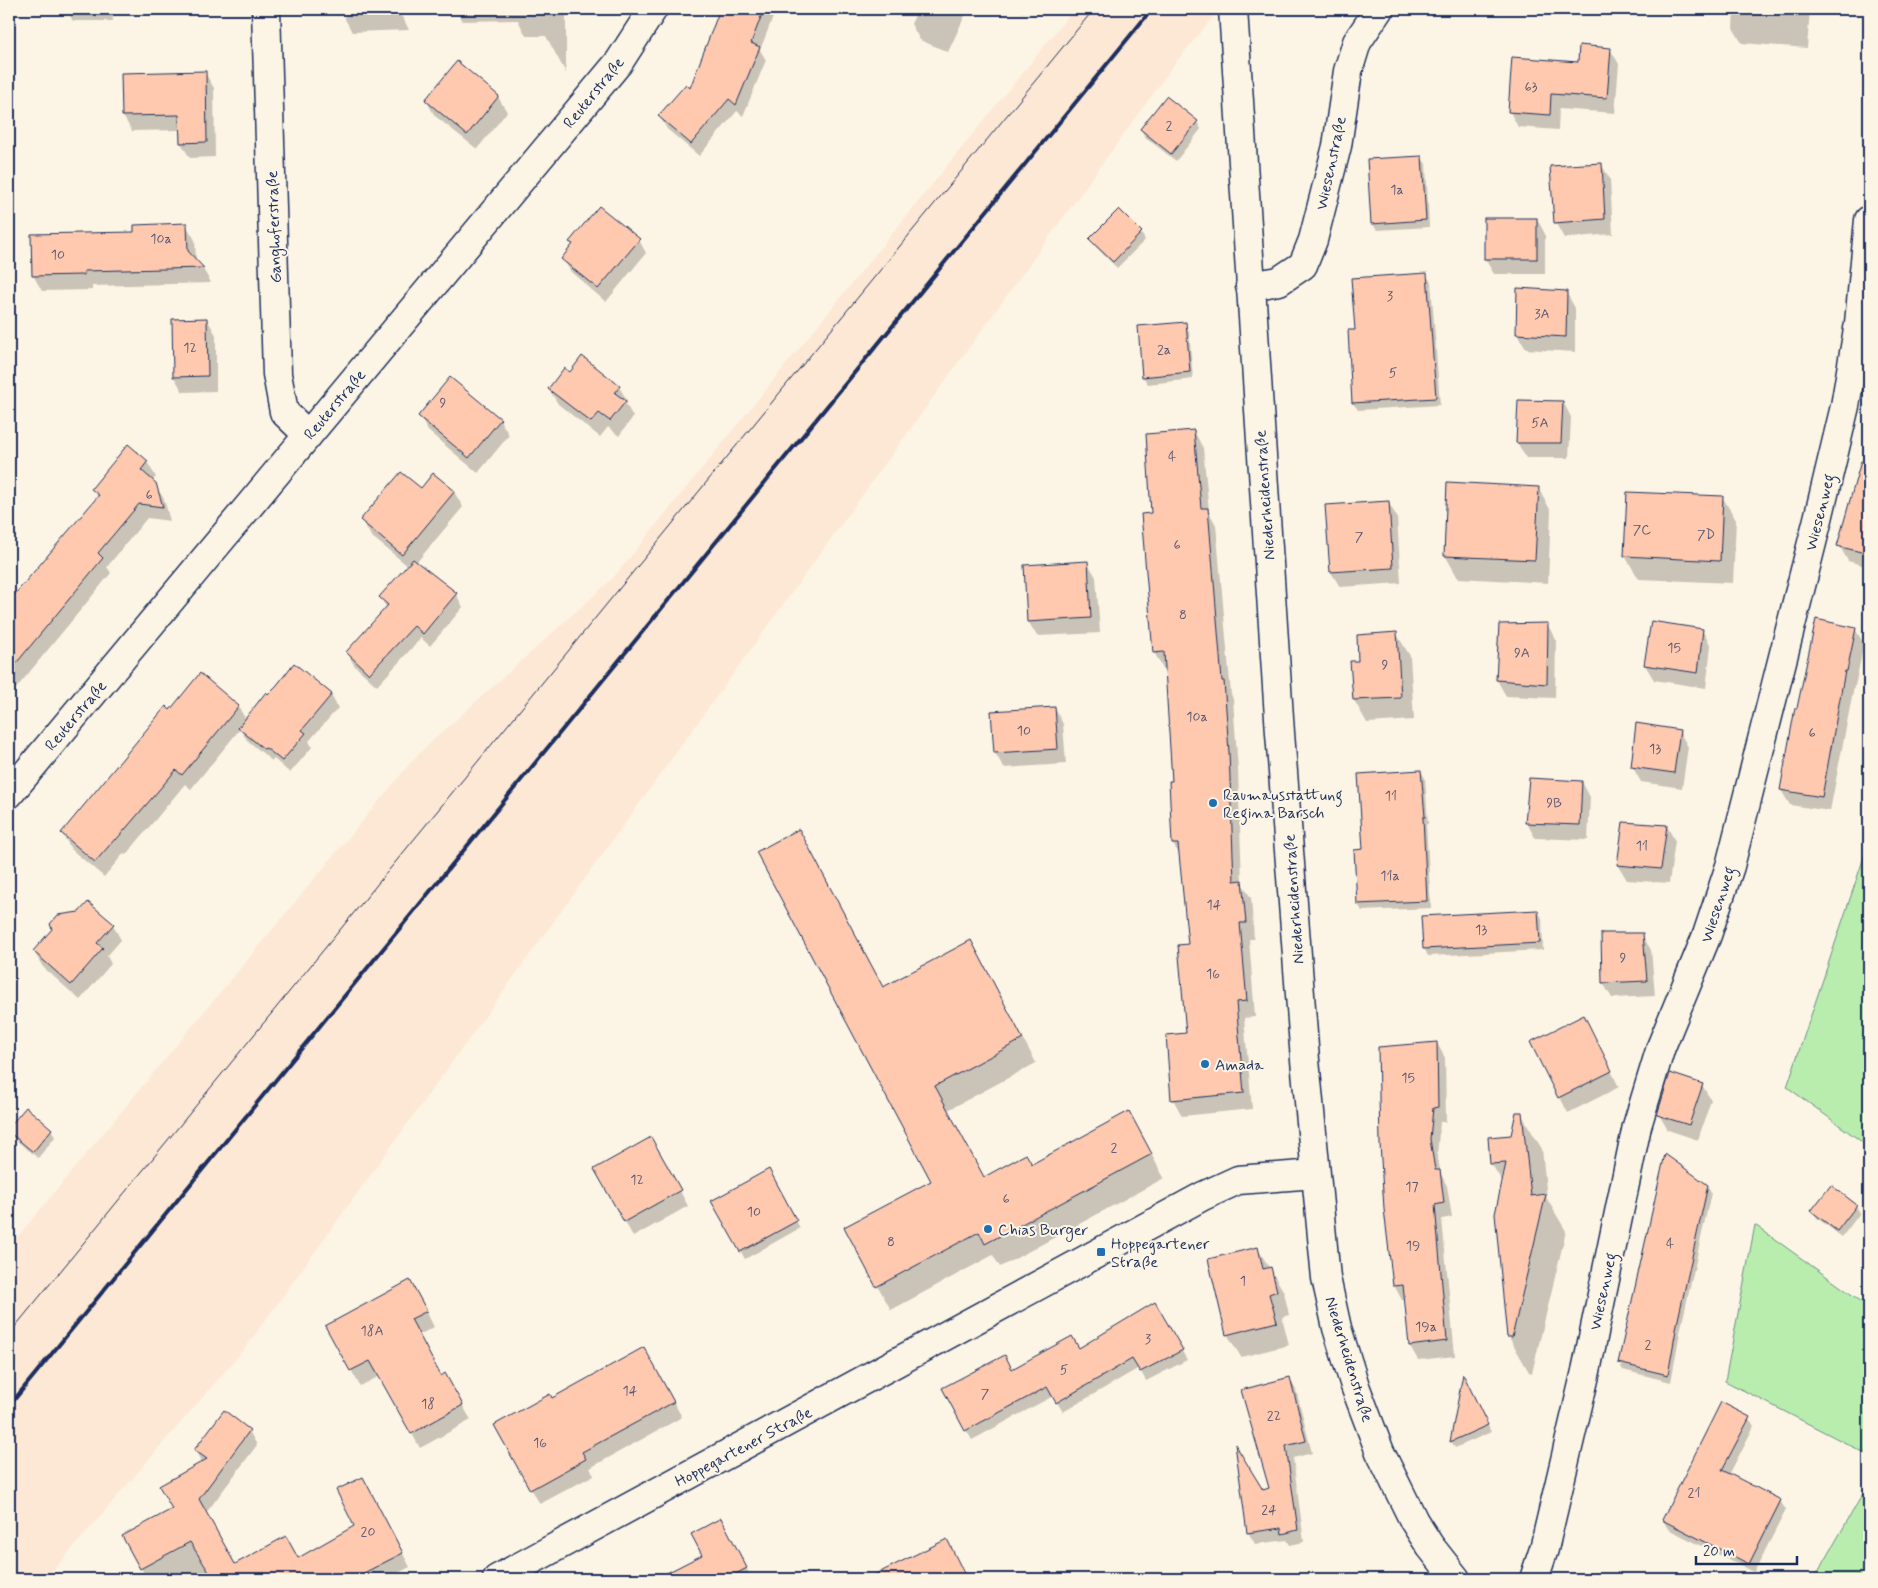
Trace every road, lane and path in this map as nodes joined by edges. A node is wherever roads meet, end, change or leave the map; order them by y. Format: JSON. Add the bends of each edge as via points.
{"nodes":[{"id":1,"x":266,"y":9,"type":"edge"},
{"id":2,"x":653,"y":9,"type":"edge"},
{"id":3,"x":1233,"y":9,"type":"edge"},
{"id":4,"x":1379,"y":9,"type":"edge"},
{"id":5,"x":1869,"y":220,"type":"edge"},
{"id":6,"x":1250,"y":286,"type":"junction"},
{"id":7,"x":308,"y":435,"type":"junction"},
{"id":8,"x":9,"y":794,"type":"edge"},
{"id":9,"x":1315,"y":1174,"type":"junction"},
{"id":10,"x":497,"y":1579,"type":"edge"},
{"id":11,"x":1456,"y":1579,"type":"edge"},
{"id":12,"x":1534,"y":1579,"type":"edge"}],
"edges":[{"from":1,"to":7,"type":"street","name":"Ganghoferstraße","via":[[277,374],[284,412]]},
{"from":2,"to":7,"type":"street","name":"Reuterstraße","via":[[619,62]]},
{"from":3,"to":6,"type":"street","name":"Niederheidenstraße"},
{"from":4,"to":6,"type":"street","name":"Wiesenstraße","via":[[1358,42],[1348,71],[1336,146],[1313,240],[1303,266],[1279,281]]},
{"from":5,"to":12,"type":"street","name":"Wiesenweg","via":[[1859,323],[1845,406],[1818,519],[1730,866],[1707,935],[1661,1047],[1637,1126],[1586,1371]]},
{"from":6,"to":9,"type":"street","name":"Niederheidenstraße"},
{"from":7,"to":8,"type":"street","name":"Reuterstraße"},
{"from":9,"to":10,"type":"street","name":"Hoppegartener Straße","via":[[1238,1180],[1203,1196]]},
{"from":9,"to":11,"type":"street","name":"Niederheidenstraße","via":[[1326,1278],[1355,1386],[1380,1452],[1414,1521]]}]}
